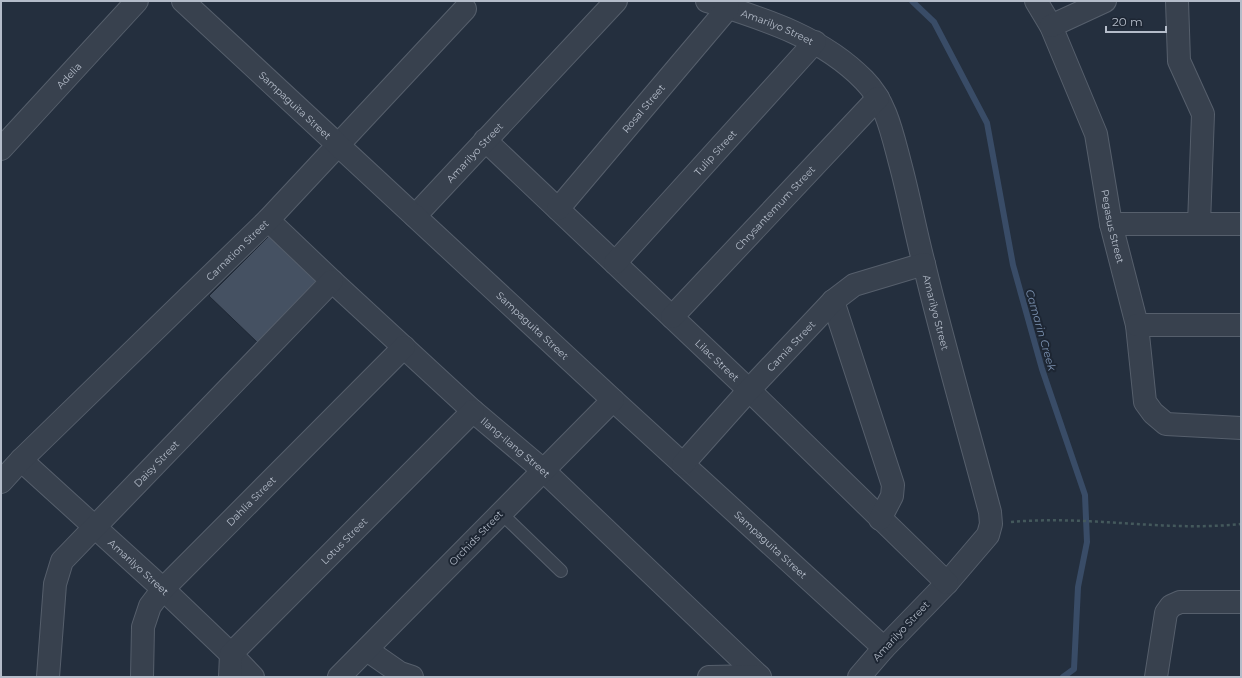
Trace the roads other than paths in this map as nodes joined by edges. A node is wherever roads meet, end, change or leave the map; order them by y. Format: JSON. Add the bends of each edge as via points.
{"nodes":[{"id":1,"x":137,"y":1,"type":"edge"},
{"id":2,"x":184,"y":1,"type":"edge"},
{"id":3,"x":616,"y":1,"type":"edge"},
{"id":4,"x":707,"y":1,"type":"edge"},
{"id":5,"x":1036,"y":1,"type":"edge"},
{"id":6,"x":1105,"y":1,"type":"edge"},
{"id":7,"x":1177,"y":1,"type":"edge"},
{"id":8,"x":728,"y":8,"type":"junction"},
{"id":9,"x":465,"y":9,"type":"dead end"},
{"id":10,"x":1051,"y":26,"type":"junction"},
{"id":11,"x":814,"y":42,"type":"junction"},
{"id":12,"x":878,"y":98,"type":"junction"},
{"id":13,"x":485,"y":140,"type":"junction"},
{"id":14,"x":337,"y":145,"type":"junction"},
{"id":15,"x":1,"y":149,"type":"edge"},
{"id":16,"x":558,"y":209,"type":"junction"},
{"id":17,"x":415,"y":216,"type":"junction"},
{"id":18,"x":268,"y":220,"type":"junction"},
{"id":19,"x":1111,"y":224,"type":"junction"},
{"id":20,"x":1199,"y":224,"type":"junction"},
{"id":21,"x":1241,"y":224,"type":"edge"},
{"id":22,"x":615,"y":263,"type":"junction"},
{"id":23,"x":924,"y":264,"type":"junction"},
{"id":24,"x":332,"y":281,"type":"junction"},
{"id":25,"x":833,"y":301,"type":"junction"},
{"id":26,"x":672,"y":317,"type":"junction"},
{"id":27,"x":1137,"y":324,"type":"junction"},
{"id":28,"x":1241,"y":325,"type":"edge"},
{"id":29,"x":404,"y":347,"type":"junction"},
{"id":30,"x":749,"y":390,"type":"junction"},
{"id":31,"x":613,"y":400,"type":"junction"},
{"id":32,"x":473,"y":411,"type":"junction"},
{"id":33,"x":1241,"y":428,"type":"edge"},
{"id":34,"x":21,"y":460,"type":"junction"},
{"id":35,"x":683,"y":464,"type":"junction"},
{"id":36,"x":543,"y":470,"type":"junction"},
{"id":37,"x":1,"y":482,"type":"edge"},
{"id":38,"x":501,"y":513,"type":"junction"},
{"id":39,"x":880,"y":519,"type":"junction"},
{"id":40,"x":95,"y":527,"type":"junction"},
{"id":41,"x":561,"y":570,"type":"dead end"},
{"id":42,"x":947,"y":583,"type":"junction"},
{"id":43,"x":163,"y":589,"type":"junction"},
{"id":44,"x":1241,"y":602,"type":"edge"},
{"id":45,"x":884,"y":648,"type":"junction"},
{"id":46,"x":367,"y":650,"type":"junction"},
{"id":47,"x":231,"y":654,"type":"junction"},
{"id":48,"x":48,"y":677,"type":"edge"},
{"id":49,"x":142,"y":677,"type":"edge"},
{"id":50,"x":230,"y":677,"type":"edge"},
{"id":51,"x":253,"y":677,"type":"edge"},
{"id":52,"x":339,"y":677,"type":"edge"},
{"id":53,"x":412,"y":677,"type":"edge"},
{"id":54,"x":709,"y":677,"type":"edge"},
{"id":55,"x":760,"y":677,"type":"edge"},
{"id":56,"x":859,"y":677,"type":"edge"},
{"id":57,"x":1156,"y":677,"type":"edge"}],
"edges":[{"from":1,"to":15,"type":"street","name":"Adelia"},
{"from":2,"to":14,"type":"street","name":"Sampaguita Street"},
{"from":3,"to":13,"type":"street","name":"Amarilyo Street"},
{"from":4,"to":8,"type":"street","name":"Amarilyo Street"},
{"from":5,"to":10,"type":"street","name":"Pegasus Street"},
{"from":6,"to":10,"type":"street"},
{"from":7,"to":20,"type":"street","via":[[1179,62],[1203,114]]},
{"from":8,"to":11,"type":"street","name":"Amarilyo Street","via":[[782,26]]},
{"from":8,"to":16,"type":"street","name":"Rosal Street"},
{"from":9,"to":14,"type":"street","name":"Carnation Street"},
{"from":10,"to":19,"type":"street","name":"Pegasus Street","via":[[1096,134]]},
{"from":11,"to":12,"type":"street","name":"Amarilyo Street","via":[[864,80]]},
{"from":11,"to":22,"type":"street","name":"Tulip Street"},
{"from":12,"to":23,"type":"street","name":"Amarilyo Street","via":[[889,122]]},
{"from":12,"to":26,"type":"street","name":"Chrysantemum Street"},
{"from":13,"to":16,"type":"street","name":"Lilac Street"},
{"from":13,"to":17,"type":"street","name":"Amarilyo Street"},
{"from":14,"to":17,"type":"street","name":"Sampaguita Street"},
{"from":14,"to":18,"type":"street","name":"Carnation Street"},
{"from":16,"to":22,"type":"street","name":"Lilac Street"},
{"from":17,"to":31,"type":"street","name":"Sampaguita Street"},
{"from":18,"to":24,"type":"street","name":"Ilang-ilang Street"},
{"from":18,"to":34,"type":"street","name":"Carnation Street"},
{"from":19,"to":20,"type":"street"},
{"from":19,"to":27,"type":"street","name":"Pegasus Street"},
{"from":20,"to":21,"type":"street"},
{"from":22,"to":26,"type":"street","name":"Lilac Street"},
{"from":23,"to":25,"type":"street","name":"Camia Street","via":[[854,285]]},
{"from":23,"to":42,"type":"street","name":"Amarilyo Street","via":[[990,512],[991,524],[988,535]]},
{"from":24,"to":29,"type":"street","name":"Ilang-ilang Street"},
{"from":24,"to":40,"type":"street","name":"Daisy Street"},
{"from":25,"to":30,"type":"street","name":"Camia Street"},
{"from":25,"to":39,"type":"street","via":[[893,485],[892,496]]},
{"from":26,"to":30,"type":"street","name":"Lilac Street"},
{"from":27,"to":28,"type":"street"},
{"from":27,"to":33,"type":"street","name":"Pegasus Street","via":[[1146,402],[1153,413],[1166,424]]},
{"from":29,"to":32,"type":"street","name":"Ilang-ilang Street"},
{"from":29,"to":43,"type":"street","name":"Dahlia Street"},
{"from":30,"to":35,"type":"street","name":"Camia Street"},
{"from":30,"to":39,"type":"street","name":"Lilac Street"},
{"from":31,"to":35,"type":"street","name":"Sampaguita Street"},
{"from":31,"to":36,"type":"street","name":"Orchids Street"},
{"from":32,"to":36,"type":"street","name":"Ilang-ilang Street"},
{"from":32,"to":47,"type":"street","name":"Lotus Street"},
{"from":34,"to":37,"type":"street","name":"Carnation Street"},
{"from":34,"to":40,"type":"street","name":"Amarilyo Street"},
{"from":35,"to":45,"type":"street","name":"Sampaguita Street"},
{"from":36,"to":38,"type":"street","name":"Orchids Street"},
{"from":36,"to":55,"type":"street","name":"Ilang-ilang Street"},
{"from":38,"to":41,"type":"lane"},
{"from":38,"to":46,"type":"street","name":"Orchids Street"},
{"from":39,"to":42,"type":"street","name":"Lilac Street"},
{"from":40,"to":43,"type":"street","name":"Amarilyo Street"},
{"from":40,"to":48,"type":"street","name":"Daisy Street","via":[[62,561],[54,584]]},
{"from":42,"to":45,"type":"street","name":"Amarilyo Street"},
{"from":43,"to":47,"type":"street","name":"Amarilyo Street"},
{"from":43,"to":49,"type":"street","name":"Dahlia Street","via":[[150,606],[143,627]]},
{"from":44,"to":57,"type":"street","via":[[1180,602],[1171,606],[1166,613]]},
{"from":45,"to":56,"type":"street","name":"Amarilyo Street"},
{"from":46,"to":52,"type":"street","name":"Orchids Street"},
{"from":46,"to":53,"type":"street","via":[[400,673]]},
{"from":47,"to":50,"type":"street"},
{"from":47,"to":51,"type":"street","name":"Amarilyo Street"},
{"from":54,"to":55,"type":"street"}]}
